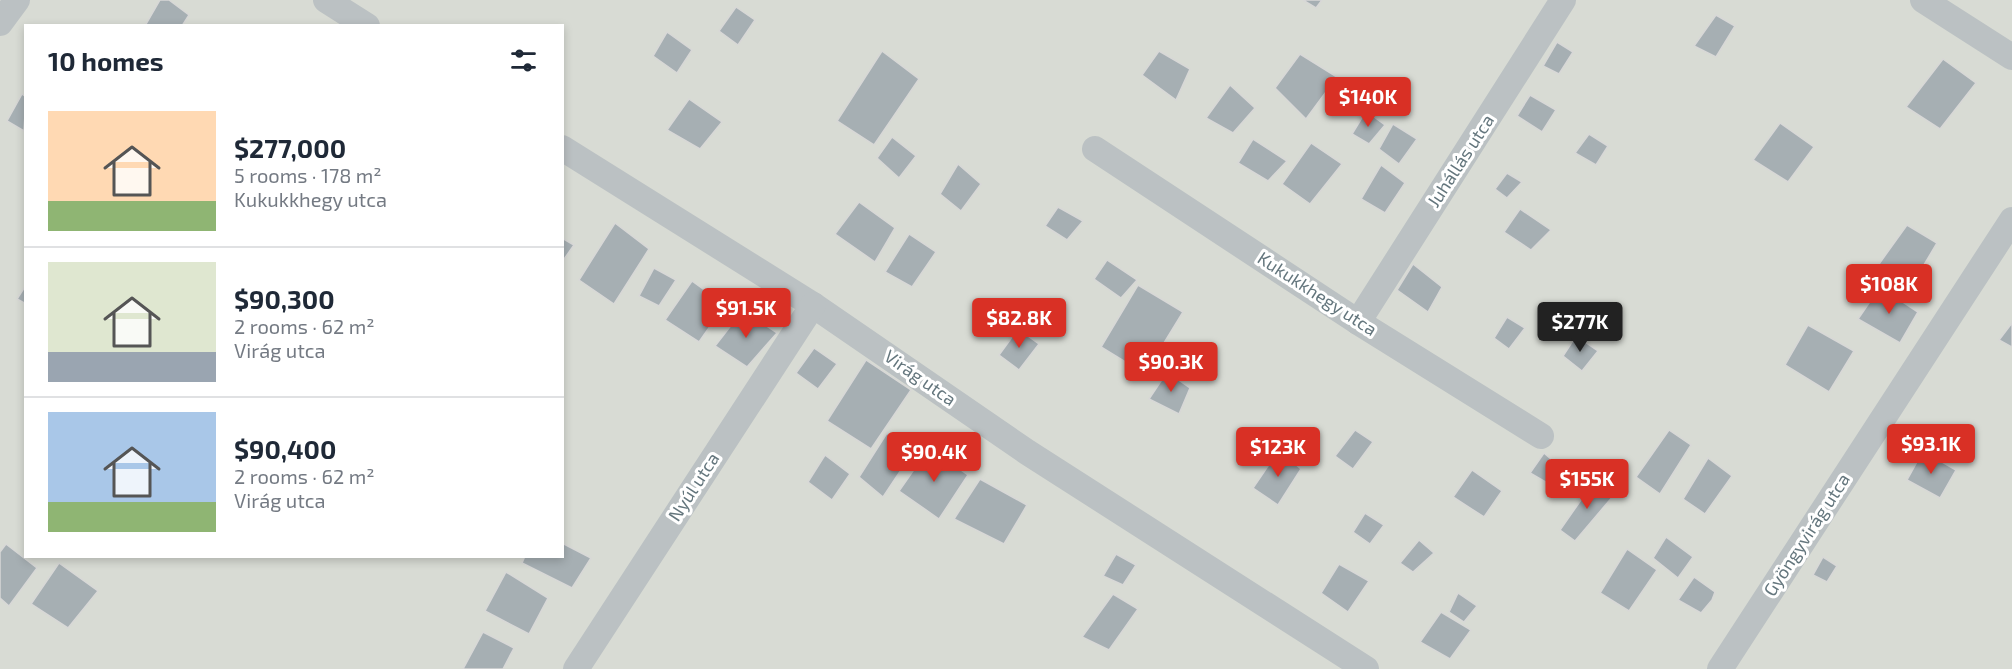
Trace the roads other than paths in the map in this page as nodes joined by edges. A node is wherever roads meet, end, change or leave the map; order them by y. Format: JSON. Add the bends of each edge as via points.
{"nodes":[{"id":1,"x":17,"y":0,"type":"edge"},
{"id":2,"x":326,"y":0,"type":"edge"},
{"id":3,"x":1563,"y":0,"type":"edge"},
{"id":4,"x":1923,"y":0,"type":"edge"},
{"id":5,"x":0,"y":23,"type":"edge"},
{"id":6,"x":363,"y":24,"type":"edge"},
{"id":7,"x":2012,"y":57,"type":"edge"},
{"id":8,"x":564,"y":149,"type":"edge"},
{"id":9,"x":1095,"y":149,"type":"dead end"},
{"id":10,"x":2012,"y":220,"type":"edge"},
{"id":11,"x":813,"y":305,"type":"junction"},
{"id":12,"x":1358,"y":322,"type":"junction"},
{"id":13,"x":1541,"y":436,"type":"dead end"},
{"id":14,"x":576,"y":669,"type":"edge"},
{"id":15,"x":1366,"y":669,"type":"edge"},
{"id":16,"x":1720,"y":669,"type":"edge"}],
"edges":[{"from":1,"to":5,"type":"street"},
{"from":2,"to":6,"type":"street"},
{"from":3,"to":12,"type":"street","name":"Juhállás utca"},
{"from":4,"to":7,"type":"street"},
{"from":8,"to":11,"type":"street","name":"Virág utca"},
{"from":9,"to":12,"type":"street","name":"Kukukkhegy utca"},
{"from":10,"to":16,"type":"street","name":"Gyöngyvirág utca"},
{"from":11,"to":14,"type":"street","name":"Nyúl utca"},
{"from":11,"to":15,"type":"street","name":"Virág utca","via":[[1027,452]]},
{"from":12,"to":13,"type":"street","name":"Kukukkhegy utca"}]}
